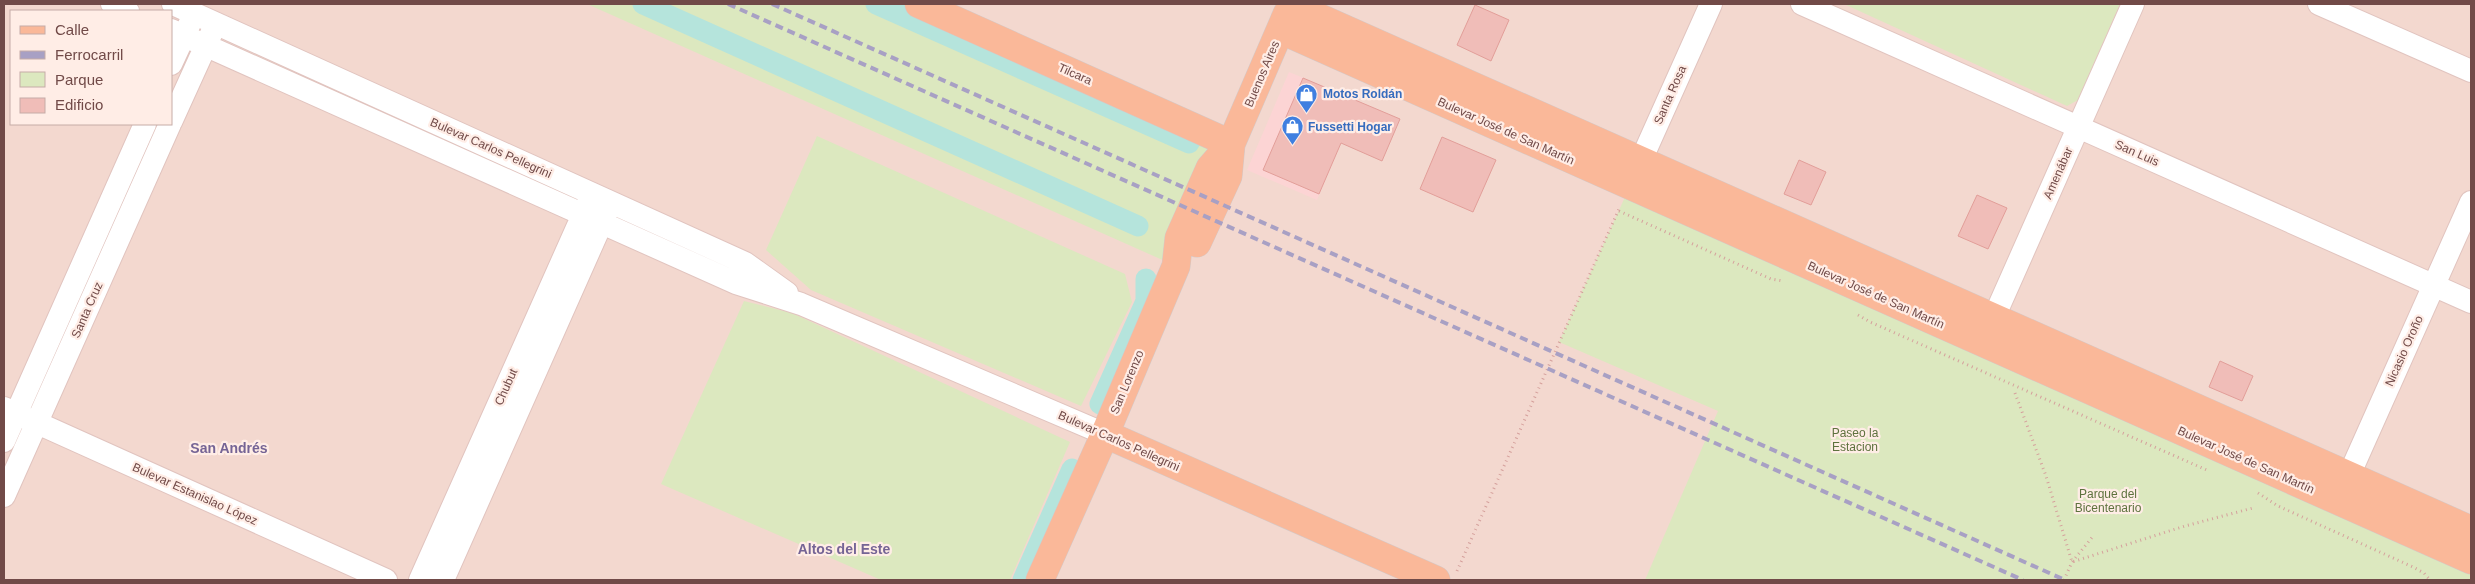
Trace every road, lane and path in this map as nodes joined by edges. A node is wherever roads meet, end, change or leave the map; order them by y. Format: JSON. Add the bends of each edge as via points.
{"nodes":[{"id":1,"x":112,"y":4,"type":"edge"},
{"id":2,"x":173,"y":4,"type":"edge"},
{"id":3,"x":919,"y":4,"type":"edge"},
{"id":4,"x":1292,"y":4,"type":"edge"},
{"id":5,"x":1711,"y":4,"type":"edge"},
{"id":6,"x":1802,"y":4,"type":"edge"},
{"id":7,"x":2134,"y":4,"type":"edge"},
{"id":8,"x":2320,"y":4,"type":"edge"},
{"id":9,"x":126,"y":10,"type":"edge"},
{"id":10,"x":194,"y":13,"type":"junction"},
{"id":11,"x":216,"y":23,"type":"junction"},
{"id":12,"x":1280,"y":30,"type":"junction"},
{"id":13,"x":178,"y":33,"type":"edge"},
{"id":14,"x":205,"y":46,"type":"junction"},
{"id":15,"x":172,"y":60,"type":"edge"},
{"id":16,"x":2471,"y":71,"type":"edge"},
{"id":17,"x":172,"y":121,"type":"edge"},
{"id":18,"x":145,"y":125,"type":"edge"},
{"id":19,"x":170,"y":125,"type":"edge"},
{"id":20,"x":2079,"y":127,"type":"junction"},
{"id":21,"x":1231,"y":144,"type":"junction"},
{"id":22,"x":1641,"y":160,"type":"junction"},
{"id":23,"x":1630,"y":186,"type":"junction"},
{"id":24,"x":602,"y":198,"type":"junction"},
{"id":25,"x":2471,"y":202,"type":"edge"},
{"id":26,"x":1618,"y":211,"type":"junction"},
{"id":27,"x":1200,"y":214,"type":"joint"},
{"id":28,"x":592,"y":219,"type":"junction"},
{"id":29,"x":745,"y":263,"type":"junction"},
{"id":30,"x":1791,"y":282,"type":"dead end"},
{"id":31,"x":736,"y":283,"type":"junction"},
{"id":32,"x":2434,"y":285,"type":"junction"},
{"id":33,"x":2471,"y":302,"type":"edge"},
{"id":34,"x":802,"y":304,"type":"junction"},
{"id":35,"x":1853,"y":311,"type":"dead end"},
{"id":36,"x":1994,"y":318,"type":"junction"},
{"id":37,"x":1983,"y":343,"type":"junction"},
{"id":38,"x":2015,"y":393,"type":"dead end"},
{"id":39,"x":7,"y":424,"type":"edge"},
{"id":40,"x":33,"y":430,"type":"junction"},
{"id":41,"x":1105,"y":434,"type":"junction"},
{"id":42,"x":2214,"y":474,"type":"dead end"},
{"id":43,"x":2349,"y":475,"type":"junction"},
{"id":44,"x":2249,"y":489,"type":"dead end"},
{"id":45,"x":4,"y":496,"type":"edge"},
{"id":46,"x":2338,"y":501,"type":"junction"},
{"id":47,"x":2253,"y":508,"type":"dead end"},
{"id":48,"x":2471,"y":530,"type":"edge"},
{"id":49,"x":2094,"y":535,"type":"dead end"},
{"id":50,"x":2471,"y":560,"type":"edge"},
{"id":51,"x":2072,"y":562,"type":"junction"},
{"id":52,"x":1446,"y":576,"type":"edge"},
{"id":53,"x":350,"y":580,"type":"edge"},
{"id":54,"x":386,"y":580,"type":"edge"},
{"id":55,"x":420,"y":580,"type":"edge"},
{"id":56,"x":443,"y":580,"type":"edge"},
{"id":57,"x":1040,"y":580,"type":"edge"},
{"id":58,"x":2064,"y":580,"type":"edge"},
{"id":59,"x":2430,"y":580,"type":"edge"}],
"edges":[{"from":1,"to":9,"type":"street"},
{"from":2,"to":10,"type":"street","name":"Bulevar Carlos Pellegrini"},
{"from":3,"to":21,"type":"main road","name":"Tilcara"},
{"from":4,"to":12,"type":"main road","name":"Buenos Aires"},
{"from":4,"to":22,"type":"main road"},
{"from":5,"to":22,"type":"street","name":"Santa Rosa"},
{"from":6,"to":20,"type":"street","name":"San Luis"},
{"from":7,"to":20,"type":"street","name":"Amenábar"},
{"from":8,"to":16,"type":"street"},
{"from":10,"to":11,"type":"street","name":"Bulevar Carlos Pellegrini"},
{"from":10,"to":13,"type":"street"},
{"from":11,"to":14,"type":"street","name":"Santa Cruz"},
{"from":11,"to":24,"type":"street","name":"Bulevar Carlos Pellegrini"},
{"from":12,"to":21,"type":"main road","name":"Buenos Aires"},
{"from":12,"to":23,"type":"main road","name":"Bulevar José de San Martín"},
{"from":13,"to":14,"type":"street","name":"Bulevar Carlos Pellegrini"},
{"from":13,"to":15,"type":"street"},
{"from":14,"to":17,"type":"street","name":"Santa Cruz"},
{"from":14,"to":28,"type":"street","name":"Bulevar Carlos Pellegrini"},
{"from":18,"to":39,"type":"street","name":"Santa Cruz"},
{"from":19,"to":40,"type":"street","name":"Santa Cruz"},
{"from":20,"to":32,"type":"street","name":"San Luis"},
{"from":20,"to":36,"type":"street","name":"Amenábar"},
{"from":21,"to":27,"type":"main road","name":"Buenos Aires","via":[[1228,176]]},
{"from":22,"to":23,"type":"street","name":"Santa Rosa"},
{"from":22,"to":36,"type":"main road"},
{"from":23,"to":26,"type":"path"},
{"from":23,"to":37,"type":"main road","name":"Bulevar José de San Martín"},
{"from":24,"to":28,"type":"street","name":"Chubut"},
{"from":24,"to":29,"type":"street","name":"Bulevar Carlos Pellegrini"},
{"from":25,"to":32,"type":"street","name":"Nicasio Oroño"},
{"from":26,"to":30,"type":"path","via":[[1772,279]]},
{"from":26,"to":52,"type":"path"},
{"from":27,"to":41,"type":"main road","name":"San Lorenzo","via":[[1197,244],[1176,266]]},
{"from":28,"to":31,"type":"street","name":"Bulevar Carlos Pellegrini"},
{"from":28,"to":55,"type":"street","name":"Chubut"},
{"from":28,"to":56,"type":"street","name":"Chubut"},
{"from":29,"to":31,"type":"street"},
{"from":29,"to":34,"type":"street","name":"Bulevar Carlos Pellegrini"},
{"from":31,"to":34,"type":"street","name":"Bulevar Carlos Pellegrini"},
{"from":32,"to":33,"type":"street","name":"San Luis"},
{"from":32,"to":43,"type":"street","name":"Nicasio Oroño"},
{"from":34,"to":41,"type":"street","name":"Bulevar Carlos Pellegrini"},
{"from":35,"to":42,"type":"path","via":[[1870,322]]},
{"from":36,"to":37,"type":"street","name":"Amenábar"},
{"from":36,"to":43,"type":"main road"},
{"from":37,"to":46,"type":"main road","name":"Bulevar José de San Martín"},
{"from":38,"to":51,"type":"path","via":[[2046,476]]},
{"from":39,"to":40,"type":"street","name":"Bulevar Estanislao López"},
{"from":40,"to":45,"type":"street","name":"Santa Cruz"},
{"from":40,"to":53,"type":"street","name":"Bulevar Estanislao López"},
{"from":40,"to":54,"type":"street","name":"Bulevar Estanislao López"},
{"from":41,"to":52,"type":"main road","name":"Bulevar Carlos Pellegrini"},
{"from":41,"to":57,"type":"main road","name":"San Lorenzo"},
{"from":43,"to":46,"type":"street","name":"Nicasio Oroño"},
{"from":43,"to":48,"type":"main road"},
{"from":44,"to":59,"type":"path","via":[[2278,506],[2413,566]]},
{"from":46,"to":50,"type":"main road","name":"Bulevar José de San Martín"},
{"from":47,"to":51,"type":"path"},
{"from":49,"to":51,"type":"path"},
{"from":51,"to":58,"type":"path"}]}
